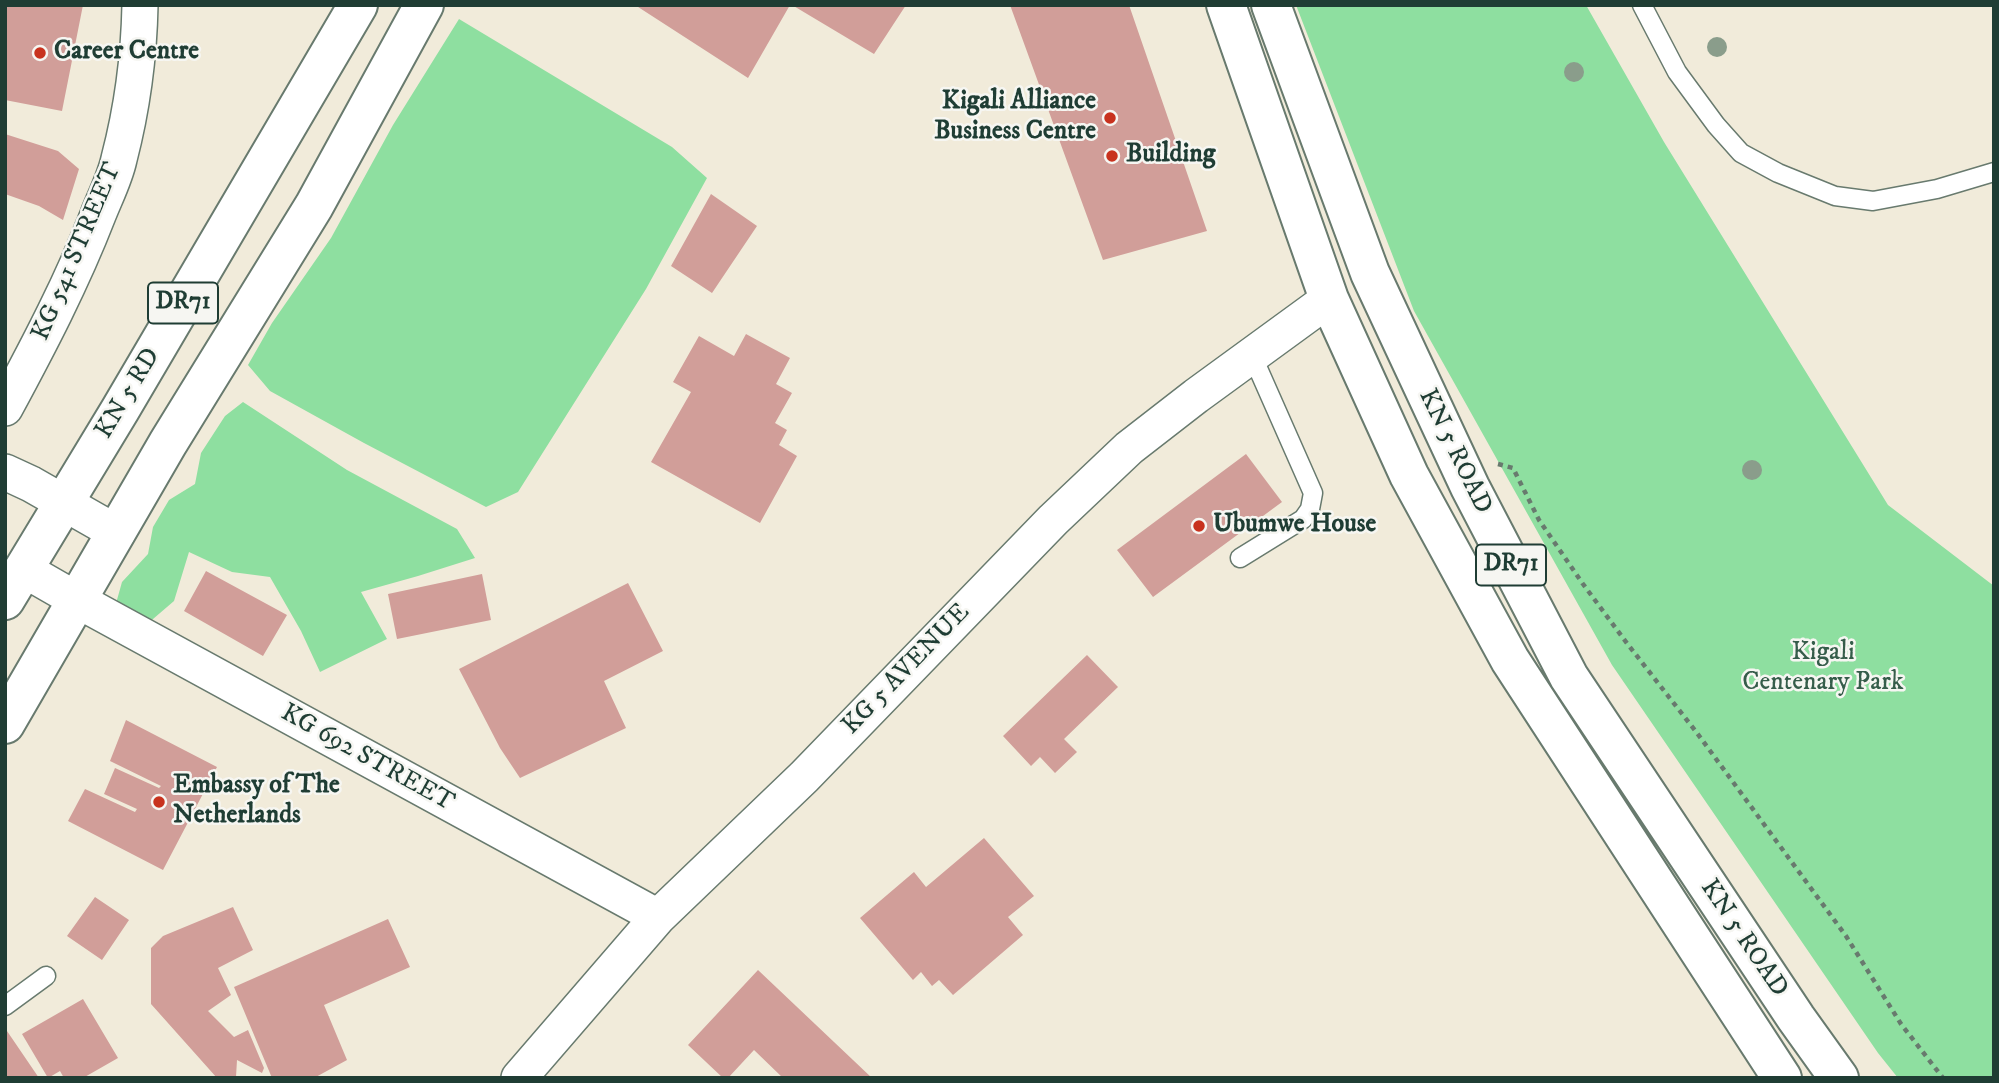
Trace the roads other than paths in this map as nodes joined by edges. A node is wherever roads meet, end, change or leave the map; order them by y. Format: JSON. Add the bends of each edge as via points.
{"nodes":[{"id":1,"x":140,"y":5,"type":"edge"},
{"id":2,"x":358,"y":5,"type":"edge"},
{"id":3,"x":424,"y":5,"type":"edge"},
{"id":4,"x":1226,"y":5,"type":"edge"},
{"id":5,"x":1271,"y":5,"type":"edge"},
{"id":6,"x":1642,"y":5,"type":"edge"},
{"id":7,"x":1994,"y":172,"type":"edge"},
{"id":8,"x":1329,"y":299,"type":"junction"},
{"id":9,"x":1252,"y":355,"type":"junction"},
{"id":10,"x":5,"y":408,"type":"edge"},
{"id":11,"x":5,"y":472,"type":"edge"},
{"id":12,"x":64,"y":503,"type":"junction"},
{"id":13,"x":117,"y":533,"type":"junction"},
{"id":14,"x":1240,"y":558,"type":"dead end"},
{"id":15,"x":14,"y":584,"type":"edge"},
{"id":16,"x":77,"y":600,"type":"junction"},
{"id":17,"x":5,"y":723,"type":"edge"},
{"id":18,"x":658,"y":917,"type":"junction"},
{"id":19,"x":46,"y":976,"type":"dead end"},
{"id":20,"x":5,"y":1006,"type":"edge"},
{"id":21,"x":519,"y":1078,"type":"edge"},
{"id":22,"x":1782,"y":1078,"type":"edge"},
{"id":23,"x":1839,"y":1078,"type":"edge"}],
"edges":[{"from":1,"to":10,"type":"street","name":"KG 541 STREET","via":[[132,93],[119,162],[54,316]]},
{"from":2,"to":12,"type":"main road","name":"KN 5 RD","number":"DR71"},
{"from":3,"to":13,"type":"main road","number":"DR71","via":[[314,206]]},
{"from":4,"to":8,"type":"main road","name":"KN 5 ROAD","number":"DR71"},
{"from":5,"to":23,"type":"main road","name":"KN 5 ROAD","number":"DR71","via":[[1370,273],[1451,449],[1569,677]]},
{"from":6,"to":7,"type":"lane","via":[[1677,72],[1716,125],[1741,153],[1778,173],[1835,196],[1873,201]]},
{"from":8,"to":9,"type":"street","name":"KG 5 AVENUE"},
{"from":8,"to":22,"type":"main road","name":"KN 5 ROAD","number":"DR71","via":[[1409,475],[1510,660]]},
{"from":9,"to":14,"type":"lane","via":[[1313,492],[1303,519]]},
{"from":9,"to":18,"type":"street","name":"KG 5 AVENUE","via":[[1129,448],[804,777]]},
{"from":11,"to":12,"type":"street"},
{"from":12,"to":13,"type":"street"},
{"from":12,"to":15,"type":"main road","name":"KN 5 RD","number":"DR71"},
{"from":13,"to":16,"type":"main road","number":"DR71"},
{"from":15,"to":16,"type":"street","name":"KG 692 STREET"},
{"from":16,"to":17,"type":"main road","number":"DR71"},
{"from":16,"to":18,"type":"street","name":"KG 692 STREET"},
{"from":18,"to":21,"type":"street","name":"KG 5 AVENUE"},
{"from":19,"to":20,"type":"lane"}]}
